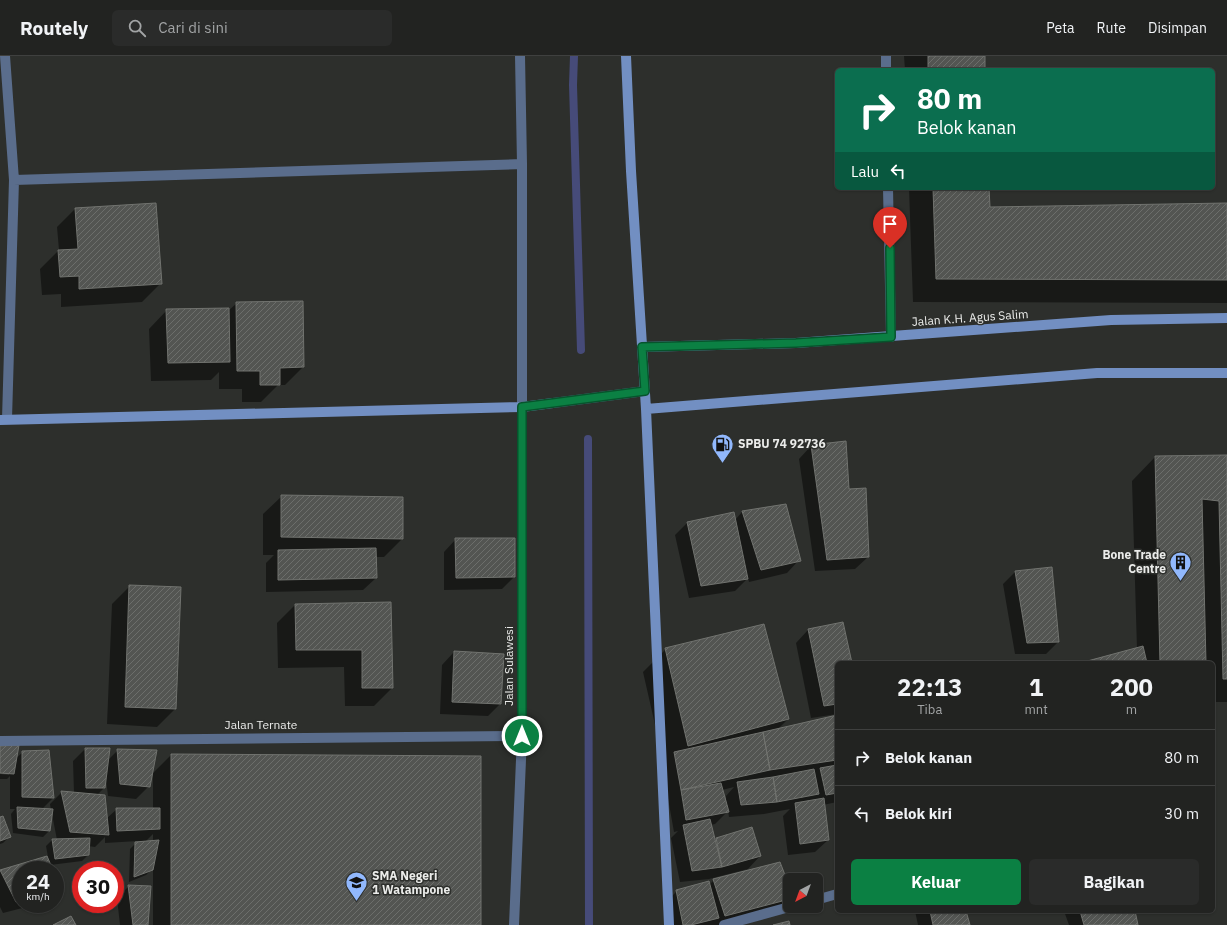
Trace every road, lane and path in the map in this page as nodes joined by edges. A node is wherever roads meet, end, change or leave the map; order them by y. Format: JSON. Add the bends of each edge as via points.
{"nodes":[{"id":1,"x":5,"y":56,"type":"edge"},
{"id":2,"x":520,"y":56,"type":"edge"},
{"id":3,"x":626,"y":56,"type":"edge"},
{"id":4,"x":886,"y":56,"type":"edge"},
{"id":5,"x":886,"y":68,"type":"edge"},
{"id":6,"x":522,"y":164,"type":"junction"},
{"id":7,"x":14,"y":180,"type":"junction"},
{"id":8,"x":888,"y":190,"type":"edge"},
{"id":9,"x":1227,"y":318,"type":"edge"},
{"id":10,"x":891,"y":337,"type":"junction"},
{"id":11,"x":642,"y":347,"type":"junction"},
{"id":12,"x":1227,"y":373,"type":"edge"},
{"id":13,"x":645,"y":391,"type":"junction"},
{"id":14,"x":522,"y":407,"type":"junction"},
{"id":15,"x":646,"y":408,"type":"junction"},
{"id":16,"x":4,"y":419,"type":"edge"},
{"id":17,"x":522,"y":736,"type":"junction"},
{"id":18,"x":0,"y":741,"type":"edge"},
{"id":19,"x":835,"y":895,"type":"edge"},
{"id":20,"x":823,"y":898,"type":"edge"},
{"id":21,"x":783,"y":909,"type":"edge"},
{"id":22,"x":514,"y":925,"type":"edge"},
{"id":23,"x":668,"y":925,"type":"edge"},
{"id":24,"x":724,"y":925,"type":"edge"}],
"edges":[{"from":1,"to":7,"type":"street"},
{"from":2,"to":6,"type":"street","name":"Jalan Sulawesi"},
{"from":3,"to":11,"type":"street"},
{"from":4,"to":5,"type":"street"},
{"from":6,"to":7,"type":"street"},
{"from":6,"to":14,"type":"street","name":"Jalan Sulawesi"},
{"from":7,"to":16,"type":"street"},
{"from":8,"to":10,"type":"street"},
{"from":9,"to":10,"type":"street","name":"Jalan K.H. Agus Salim","via":[[1111,320]]},
{"from":10,"to":11,"type":"street","name":"Jalan K.H. Agus Salim","via":[[796,343]]},
{"from":11,"to":13,"type":"street"},
{"from":12,"to":15,"type":"street","via":[[1097,373]]},
{"from":13,"to":14,"type":"street"},
{"from":13,"to":15,"type":"street"},
{"from":14,"to":16,"type":"street"},
{"from":14,"to":17,"type":"street","name":"Jalan Sulawesi"},
{"from":15,"to":23,"type":"street"},
{"from":17,"to":18,"type":"street","name":"Jalan Ternate"},
{"from":17,"to":22,"type":"street","name":"Jalan Sulawesi"},
{"from":19,"to":20,"type":"street"},
{"from":21,"to":24,"type":"street"}]}
